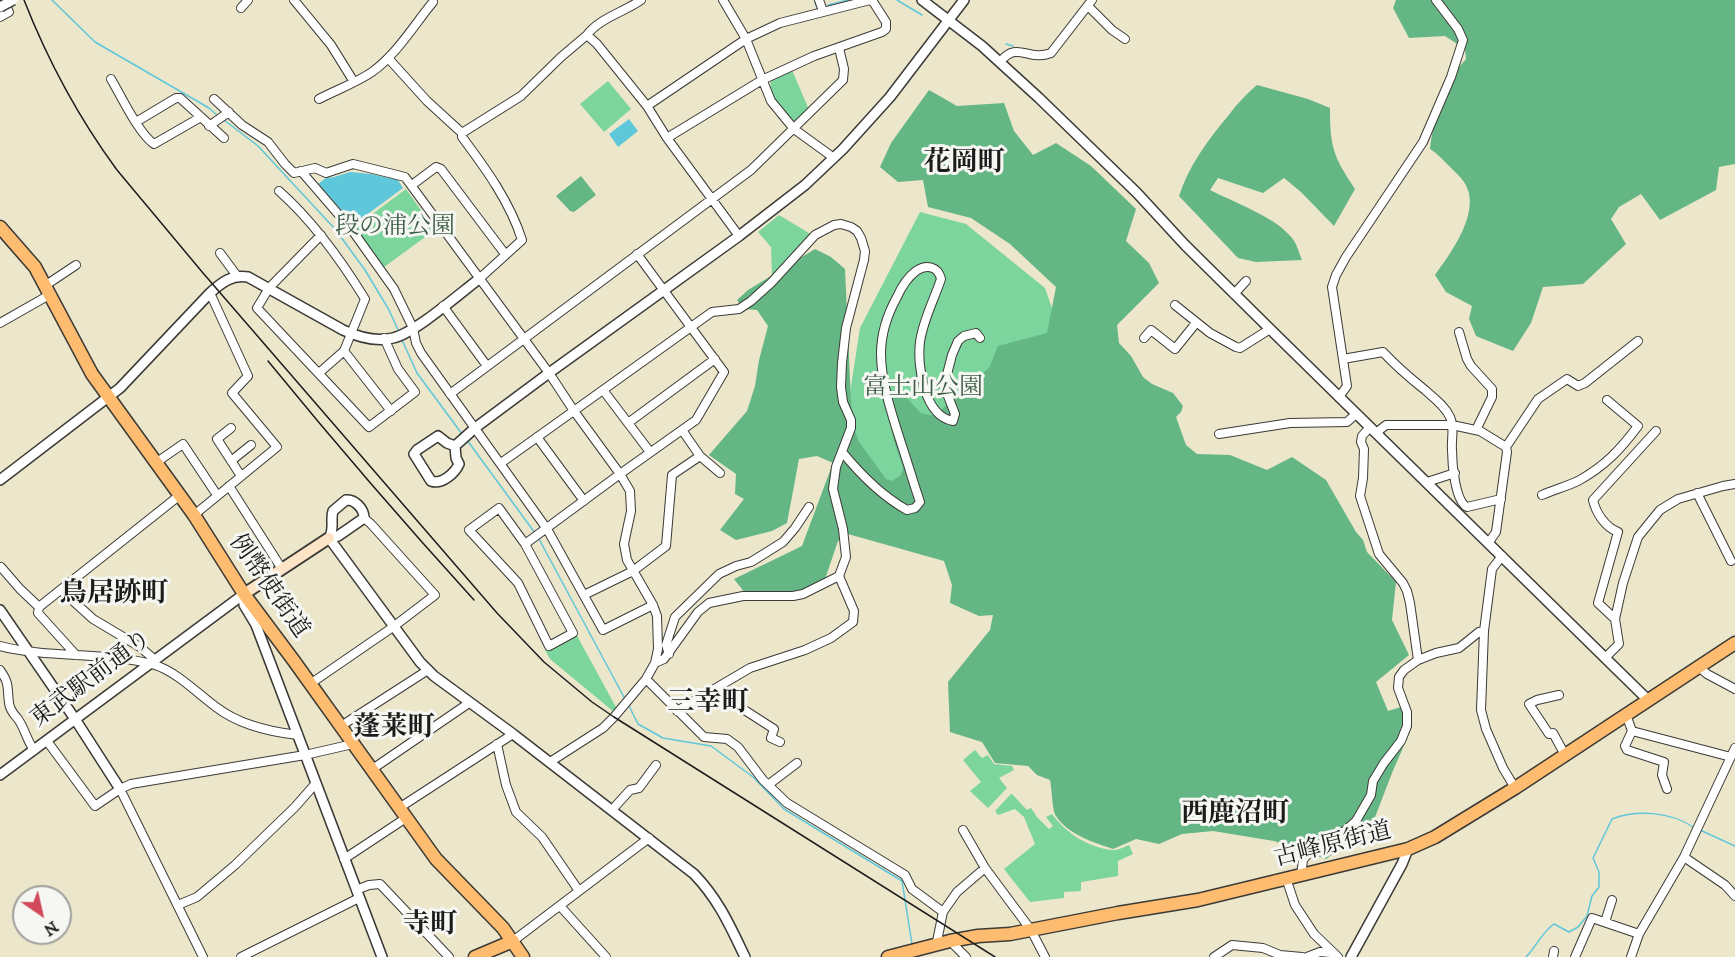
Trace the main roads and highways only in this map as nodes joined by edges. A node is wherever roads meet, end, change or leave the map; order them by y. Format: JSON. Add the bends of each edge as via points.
{"nodes":[{"id":1,"x":0,"y":227,"type":"edge"},
{"id":2,"x":329,"y":538,"type":"road end"},
{"id":3,"x":244,"y":594,"type":"junction"},
{"id":4,"x":1735,"y":643,"type":"edge"},
{"id":5,"x":513,"y":941,"type":"junction"},
{"id":6,"x":475,"y":957,"type":"edge"},
{"id":7,"x":523,"y":957,"type":"edge"},
{"id":8,"x":888,"y":957,"type":"edge"}],
"edges":[{"from":1,"to":3,"type":"main road","name":"例幣使街道","via":[[28,256],[89,368],[194,515]]},
{"from":2,"to":3,"type":"main road","name":"東武駅前通り"},
{"from":3,"to":5,"type":"main road","name":"例幣使街道","via":[[443,867]]},
{"from":4,"to":8,"type":"main road","name":"古峰原街道","via":[[1515,788],[1439,835],[1408,849],[1198,900],[950,941]]},
{"from":5,"to":6,"type":"main road"},
{"from":5,"to":7,"type":"main road","name":"例幣使街道"}]}
